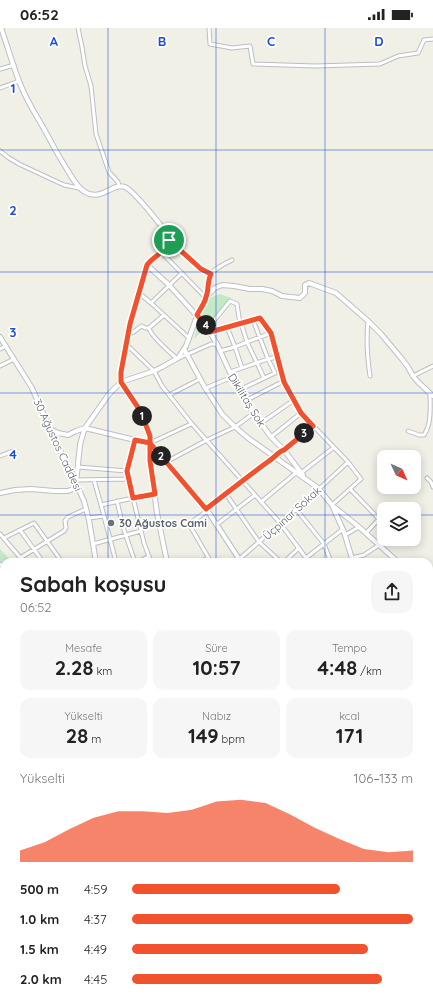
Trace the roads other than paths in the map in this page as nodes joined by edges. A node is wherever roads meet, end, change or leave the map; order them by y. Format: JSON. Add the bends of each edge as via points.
{"nodes":[{"id":1,"x":1,"y":28,"type":"edge"},
{"id":2,"x":78,"y":28,"type":"edge"},
{"id":3,"x":209,"y":28,"type":"edge"},
{"id":4,"x":2,"y":38,"type":"edge"},
{"id":5,"x":433,"y":39,"type":"edge"},
{"id":6,"x":14,"y":65,"type":"junction"},
{"id":7,"x":0,"y":69,"type":"edge"},
{"id":8,"x":19,"y":81,"type":"junction"},
{"id":9,"x":0,"y":88,"type":"edge"},
{"id":10,"x":0,"y":150,"type":"edge"},
{"id":11,"x":119,"y":186,"type":"junction"},
{"id":12,"x":80,"y":188,"type":"junction"},
{"id":13,"x":169,"y":240,"type":"junction"},
{"id":14,"x":161,"y":252,"type":"junction"},
{"id":15,"x":232,"y":260,"type":"dead end"},
{"id":16,"x":147,"y":265,"type":"junction"},
{"id":17,"x":182,"y":273,"type":"junction"},
{"id":18,"x":211,"y":274,"type":"junction"},
{"id":19,"x":169,"y":285,"type":"junction"},
{"id":20,"x":139,"y":293,"type":"junction"},
{"id":21,"x":206,"y":298,"type":"junction"},
{"id":22,"x":151,"y":303,"type":"junction"},
{"id":23,"x":164,"y":315,"type":"junction"},
{"id":24,"x":197,"y":315,"type":"junction"},
{"id":25,"x":253,"y":320,"type":"junction"},
{"id":26,"x":368,"y":321,"type":"junction"},
{"id":27,"x":241,"y":324,"type":"junction"},
{"id":28,"x":227,"y":327,"type":"junction"},
{"id":29,"x":150,"y":328,"type":"junction"},
{"id":30,"x":209,"y":330,"type":"junction"},
{"id":31,"x":271,"y":333,"type":"junction"},
{"id":32,"x":128,"y":334,"type":"junction"},
{"id":33,"x":189,"y":338,"type":"junction"},
{"id":34,"x":260,"y":338,"type":"junction"},
{"id":35,"x":1,"y":339,"type":"edge"},
{"id":36,"x":248,"y":342,"type":"junction"},
{"id":37,"x":126,"y":344,"type":"junction"},
{"id":38,"x":217,"y":344,"type":"junction"},
{"id":39,"x":6,"y":346,"type":"junction"},
{"id":40,"x":235,"y":347,"type":"junction"},
{"id":41,"x":0,"y":349,"type":"edge"},
{"id":42,"x":184,"y":349,"type":"junction"},
{"id":43,"x":220,"y":351,"type":"junction"},
{"id":44,"x":187,"y":355,"type":"junction"},
{"id":45,"x":277,"y":357,"type":"junction"},
{"id":46,"x":14,"y":359,"type":"junction"},
{"id":47,"x":177,"y":359,"type":"junction"},
{"id":48,"x":268,"y":359,"type":"junction"},
{"id":49,"x":257,"y":363,"type":"junction"},
{"id":50,"x":0,"y":366,"type":"edge"},
{"id":51,"x":433,"y":366,"type":"edge"},
{"id":52,"x":242,"y":368,"type":"junction"},
{"id":53,"x":154,"y":371,"type":"junction"},
{"id":54,"x":231,"y":374,"type":"junction"},
{"id":55,"x":370,"y":376,"type":"dead end"},
{"id":56,"x":413,"y":376,"type":"junction"},
{"id":57,"x":264,"y":378,"type":"junction"},
{"id":58,"x":200,"y":379,"type":"junction"},
{"id":59,"x":121,"y":382,"type":"junction"},
{"id":60,"x":284,"y":382,"type":"junction"},
{"id":61,"x":204,"y":386,"type":"junction"},
{"id":62,"x":239,"y":390,"type":"junction"},
{"id":63,"x":169,"y":395,"type":"junction"},
{"id":64,"x":432,"y":395,"type":"edge"},
{"id":65,"x":294,"y":400,"type":"junction"},
{"id":66,"x":246,"y":401,"type":"junction"},
{"id":67,"x":254,"y":413,"type":"junction"},
{"id":68,"x":301,"y":413,"type":"junction"},
{"id":69,"x":260,"y":423,"type":"junction"},
{"id":70,"x":191,"y":424,"type":"dead end"},
{"id":71,"x":313,"y":426,"type":"junction"},
{"id":72,"x":235,"y":427,"type":"junction"},
{"id":73,"x":85,"y":428,"type":"junction"},
{"id":74,"x":50,"y":429,"type":"junction"},
{"id":75,"x":408,"y":432,"type":"dead end"},
{"id":76,"x":270,"y":436,"type":"junction"},
{"id":77,"x":135,"y":440,"type":"junction"},
{"id":78,"x":207,"y":440,"type":"junction"},
{"id":79,"x":150,"y":443,"type":"junction"},
{"id":80,"x":333,"y":448,"type":"junction"},
{"id":81,"x":284,"y":450,"type":"junction"},
{"id":82,"x":13,"y":451,"type":"dead end"},
{"id":83,"x":0,"y":456,"type":"edge"},
{"id":84,"x":274,"y":457,"type":"junction"},
{"id":85,"x":166,"y":462,"type":"junction"},
{"id":86,"x":348,"y":462,"type":"junction"},
{"id":87,"x":78,"y":467,"type":"junction"},
{"id":88,"x":127,"y":471,"type":"junction"},
{"id":89,"x":299,"y":473,"type":"junction"},
{"id":90,"x":426,"y":478,"type":"dead end"},
{"id":91,"x":94,"y":480,"type":"junction"},
{"id":92,"x":129,"y":480,"type":"junction"},
{"id":93,"x":242,"y":480,"type":"junction"},
{"id":94,"x":77,"y":483,"type":"junction"},
{"id":95,"x":433,"y":487,"type":"edge"},
{"id":96,"x":319,"y":489,"type":"junction"},
{"id":97,"x":350,"y":489,"type":"junction"},
{"id":98,"x":0,"y":493,"type":"edge"},
{"id":99,"x":155,"y":494,"type":"junction"},
{"id":100,"x":226,"y":494,"type":"junction"},
{"id":101,"x":255,"y":495,"type":"junction"},
{"id":102,"x":133,"y":498,"type":"junction"},
{"id":103,"x":117,"y":501,"type":"junction"},
{"id":104,"x":261,"y":502,"type":"junction"},
{"id":105,"x":101,"y":505,"type":"junction"},
{"id":106,"x":332,"y":505,"type":"junction"},
{"id":107,"x":296,"y":509,"type":"junction"},
{"id":108,"x":86,"y":510,"type":"junction"},
{"id":109,"x":207,"y":510,"type":"junction"},
{"id":110,"x":237,"y":510,"type":"junction"},
{"id":111,"x":104,"y":516,"type":"junction"},
{"id":112,"x":89,"y":518,"type":"junction"},
{"id":113,"x":280,"y":523,"type":"junction"},
{"id":114,"x":216,"y":525,"type":"junction"},
{"id":115,"x":359,"y":527,"type":"junction"},
{"id":116,"x":343,"y":529,"type":"junction"},
{"id":117,"x":20,"y":530,"type":"junction"},
{"id":118,"x":141,"y":531,"type":"junction"},
{"id":119,"x":366,"y":533,"type":"junction"},
{"id":120,"x":0,"y":534,"type":"edge"},
{"id":121,"x":125,"y":535,"type":"junction"},
{"id":122,"x":345,"y":535,"type":"junction"},
{"id":123,"x":4,"y":538,"type":"junction"},
{"id":124,"x":110,"y":539,"type":"junction"},
{"id":125,"x":47,"y":541,"type":"junction"},
{"id":126,"x":259,"y":542,"type":"junction"},
{"id":127,"x":377,"y":543,"type":"edge"},
{"id":128,"x":93,"y":544,"type":"junction"},
{"id":129,"x":324,"y":544,"type":"junction"},
{"id":130,"x":378,"y":546,"type":"edge"},
{"id":131,"x":380,"y":546,"type":"edge"},
{"id":132,"x":299,"y":548,"type":"junction"},
{"id":133,"x":33,"y":550,"type":"junction"},
{"id":134,"x":149,"y":556,"type":"joint"},
{"id":135,"x":20,"y":558,"type":"joint"},
{"id":136,"x":40,"y":558,"type":"edge"},
{"id":137,"x":59,"y":558,"type":"edge"},
{"id":138,"x":95,"y":558,"type":"edge"},
{"id":139,"x":115,"y":558,"type":"edge"},
{"id":140,"x":134,"y":558,"type":"edge"},
{"id":141,"x":146,"y":558,"type":"edge"},
{"id":142,"x":166,"y":558,"type":"edge"},
{"id":143,"x":208,"y":558,"type":"edge"},
{"id":144,"x":237,"y":558,"type":"edge"},
{"id":145,"x":242,"y":558,"type":"edge"},
{"id":146,"x":278,"y":558,"type":"edge"},
{"id":147,"x":288,"y":558,"type":"edge"},
{"id":148,"x":306,"y":558,"type":"joint"},
{"id":149,"x":329,"y":558,"type":"edge"},
{"id":150,"x":352,"y":558,"type":"edge"},
{"id":151,"x":357,"y":558,"type":"edge"},
{"id":152,"x":394,"y":558,"type":"edge"},
{"id":153,"x":410,"y":1002,"type":"edge"},
{"id":154,"x":417,"y":1002,"type":"edge"},
{"id":155,"x":433,"y":1002,"type":"edge"}],
"edges":[{"from":1,"to":4,"type":"street"},
{"from":2,"to":11,"type":"street","via":[[90,86],[96,134],[108,172]]},
{"from":3,"to":5,"type":"street","via":[[210,44],[232,48],[250,46],[253,64],[380,64],[398,56],[418,53],[424,40]]},
{"from":4,"to":6,"type":"street"},
{"from":6,"to":7,"type":"street"},
{"from":6,"to":8,"type":"street"},
{"from":8,"to":9,"type":"street"},
{"from":8,"to":12,"type":"street","via":[[34,114]]},
{"from":10,"to":12,"type":"street","via":[[19,164],[64,185]]},
{"from":11,"to":12,"type":"street","via":[[94,195],[87,194]]},
{"from":11,"to":13,"type":"street","via":[[131,190],[168,234]]},
{"from":13,"to":14,"type":"street"},
{"from":13,"to":18,"type":"street","via":[[201,269]]},
{"from":14,"to":16,"type":"street"},
{"from":14,"to":17,"type":"street"},
{"from":15,"to":18,"type":"street"},
{"from":16,"to":19,"type":"street","name":"Dikilitaş Sok"},
{"from":16,"to":20,"type":"street"},
{"from":17,"to":19,"type":"street"},
{"from":17,"to":21,"type":"street"},
{"from":18,"to":21,"type":"street"},
{"from":19,"to":22,"type":"street"},
{"from":19,"to":24,"type":"street","name":"Dikilitaş Sok"},
{"from":20,"to":22,"type":"street"},
{"from":20,"to":32,"type":"street"},
{"from":21,"to":24,"type":"street"},
{"from":21,"to":26,"type":"street","via":[[215,288],[222,285],[262,288],[282,296],[300,298],[304,296],[305,285],[309,283],[336,293]]},
{"from":22,"to":23,"type":"street"},
{"from":23,"to":29,"type":"street"},
{"from":23,"to":33,"type":"street"},
{"from":24,"to":30,"type":"street","name":"Dikilitaş Sok"},
{"from":24,"to":33,"type":"street"},
{"from":25,"to":27,"type":"street"},
{"from":25,"to":31,"type":"street","via":[[260,318]]},
{"from":25,"to":34,"type":"street"},
{"from":26,"to":55,"type":"street","via":[[366,344]]},
{"from":26,"to":56,"type":"street","via":[[402,359]]},
{"from":27,"to":28,"type":"street"},
{"from":27,"to":30,"type":"street","via":[[237,304],[230,301]]},
{"from":27,"to":36,"type":"street"},
{"from":28,"to":30,"type":"street"},
{"from":28,"to":40,"type":"street"},
{"from":29,"to":32,"type":"street","via":[[142,326]]},
{"from":29,"to":47,"type":"street","via":[[153,335]]},
{"from":30,"to":38,"type":"street","name":"Dikilitaş Sok"},
{"from":31,"to":34,"type":"street"},
{"from":31,"to":45,"type":"street"},
{"from":32,"to":37,"type":"street"},
{"from":33,"to":42,"type":"street"},
{"from":34,"to":36,"type":"street"},
{"from":34,"to":48,"type":"street"},
{"from":35,"to":39,"type":"street","name":"30 Ağustos Caddesi"},
{"from":36,"to":40,"type":"street"},
{"from":36,"to":49,"type":"street"},
{"from":37,"to":53,"type":"street"},
{"from":37,"to":59,"type":"street"},
{"from":38,"to":43,"type":"street","name":"Dikilitaş Sok"},
{"from":38,"to":44,"type":"street","via":[[211,344]]},
{"from":39,"to":41,"type":"street"},
{"from":39,"to":46,"type":"street","name":"30 Ağustos Caddesi"},
{"from":40,"to":43,"type":"street"},
{"from":40,"to":52,"type":"street"},
{"from":42,"to":44,"type":"street"},
{"from":42,"to":47,"type":"street"},
{"from":43,"to":54,"type":"street","name":"Dikilitaş Sok"},
{"from":44,"to":47,"type":"street"},
{"from":44,"to":58,"type":"street"},
{"from":45,"to":48,"type":"street"},
{"from":45,"to":60,"type":"street"},
{"from":46,"to":50,"type":"street"},
{"from":46,"to":74,"type":"street","name":"30 Ağustos Caddesi","via":[[32,388]]},
{"from":47,"to":53,"type":"street"},
{"from":48,"to":49,"type":"street"},
{"from":48,"to":57,"type":"street","via":[[275,373]]},
{"from":49,"to":52,"type":"street"},
{"from":49,"to":57,"type":"street"},
{"from":51,"to":56,"type":"street"},
{"from":52,"to":54,"type":"street"},
{"from":53,"to":59,"type":"street"},
{"from":53,"to":63,"type":"street"},
{"from":54,"to":61,"type":"street","via":[[206,388]]},
{"from":54,"to":62,"type":"street","name":"Dikilitaş Sok"},
{"from":56,"to":64,"type":"street"},
{"from":57,"to":62,"type":"street"},
{"from":58,"to":61,"type":"street"},
{"from":58,"to":63,"type":"street"},
{"from":59,"to":73,"type":"street","via":[[109,394]]},
{"from":59,"to":79,"type":"street","via":[[141,412]]},
{"from":60,"to":65,"type":"street"},
{"from":60,"to":66,"type":"street"},
{"from":61,"to":72,"type":"street","via":[[222,414]]},
{"from":62,"to":66,"type":"street","name":"Dikilitaş Sok"},
{"from":63,"to":78,"type":"street"},
{"from":64,"to":75,"type":"street","via":[[426,432],[424,435]]},
{"from":65,"to":68,"type":"street"},
{"from":65,"to":69,"type":"street"},
{"from":66,"to":67,"type":"street","name":"Dikilitaş Sok"},
{"from":67,"to":69,"type":"street","name":"Dikilitaş Sok"},
{"from":67,"to":72,"type":"street"},
{"from":68,"to":71,"type":"street"},
{"from":68,"to":76,"type":"street"},
{"from":69,"to":76,"type":"street","name":"Dikilitaş Sok"},
{"from":70,"to":79,"type":"street"},
{"from":71,"to":80,"type":"street"},
{"from":71,"to":81,"type":"street"},
{"from":72,"to":78,"type":"street"},
{"from":72,"to":84,"type":"street"},
{"from":73,"to":74,"type":"street","via":[[68,435]]},
{"from":73,"to":77,"type":"street"},
{"from":73,"to":87,"type":"street"},
{"from":74,"to":94,"type":"street","name":"30 Ağustos Caddesi"},
{"from":76,"to":81,"type":"street","name":"Dikilitaş Sok"},
{"from":77,"to":79,"type":"street"},
{"from":77,"to":88,"type":"street"},
{"from":78,"to":85,"type":"street"},
{"from":78,"to":93,"type":"street"},
{"from":79,"to":85,"type":"street"},
{"from":79,"to":99,"type":"street"},
{"from":80,"to":86,"type":"street"},
{"from":80,"to":89,"type":"street"},
{"from":81,"to":84,"type":"street"},
{"from":81,"to":89,"type":"street","name":"Dikilitaş Sok"},
{"from":82,"to":83,"type":"street"},
{"from":84,"to":89,"type":"street"},
{"from":84,"to":93,"type":"street"},
{"from":85,"to":109,"type":"street"},
{"from":86,"to":96,"type":"street","name":"Üçpınar Sokak"},
{"from":86,"to":97,"type":"street","via":[[361,479]]},
{"from":87,"to":88,"type":"street"},
{"from":87,"to":94,"type":"street"},
{"from":88,"to":92,"type":"street"},
{"from":89,"to":96,"type":"street"},
{"from":89,"to":104,"type":"street"},
{"from":90,"to":95,"type":"street"},
{"from":91,"to":92,"type":"street"},
{"from":91,"to":94,"type":"street"},
{"from":91,"to":105,"type":"street"},
{"from":92,"to":102,"type":"street"},
{"from":93,"to":100,"type":"street"},
{"from":93,"to":101,"type":"street"},
{"from":94,"to":98,"type":"street","via":[[68,491],[31,489]]},
{"from":94,"to":108,"type":"street","name":"30 Ağustos Caddesi"},
{"from":96,"to":106,"type":"street"},
{"from":96,"to":107,"type":"street","name":"Üçpınar Sokak"},
{"from":97,"to":106,"type":"street"},
{"from":97,"to":119,"type":"street","via":[[379,519]]},
{"from":99,"to":102,"type":"street"},
{"from":99,"to":142,"type":"street"},
{"from":100,"to":109,"type":"street"},
{"from":100,"to":110,"type":"street"},
{"from":101,"to":104,"type":"street"},
{"from":101,"to":110,"type":"street"},
{"from":102,"to":103,"type":"street"},
{"from":102,"to":118,"type":"street"},
{"from":103,"to":105,"type":"street"},
{"from":103,"to":121,"type":"street"},
{"from":104,"to":113,"type":"street"},
{"from":105,"to":111,"type":"street"},
{"from":106,"to":115,"type":"street"},
{"from":106,"to":116,"type":"street"},
{"from":107,"to":113,"type":"street","name":"Üçpınar Sokak"},
{"from":107,"to":129,"type":"street"},
{"from":108,"to":112,"type":"street","name":"30 Ağustos Caddesi"},
{"from":108,"to":125,"type":"street","via":[[68,517],[64,531]]},
{"from":109,"to":114,"type":"street"},
{"from":109,"to":143,"type":"street","via":[[189,524]]},
{"from":110,"to":114,"type":"street"},
{"from":110,"to":126,"type":"street"},
{"from":111,"to":112,"type":"street"},
{"from":111,"to":124,"type":"street"},
{"from":112,"to":128,"type":"street","name":"30 Ağustos Caddesi"},
{"from":113,"to":126,"type":"street","name":"Üçpınar Sokak"},
{"from":113,"to":132,"type":"street"},
{"from":114,"to":144,"type":"street"},
{"from":115,"to":119,"type":"street"},
{"from":115,"to":122,"type":"street"},
{"from":116,"to":122,"type":"street"},
{"from":116,"to":129,"type":"street"},
{"from":117,"to":123,"type":"street"},
{"from":117,"to":125,"type":"street","via":[[34,523]]},
{"from":117,"to":133,"type":"street"},
{"from":118,"to":121,"type":"street"},
{"from":118,"to":134,"type":"street"},
{"from":119,"to":127,"type":"street"},
{"from":120,"to":123,"type":"street"},
{"from":121,"to":124,"type":"street"},
{"from":121,"to":140,"type":"street"},
{"from":122,"to":150,"type":"street"},
{"from":123,"to":135,"type":"street"},
{"from":124,"to":128,"type":"street"},
{"from":124,"to":139,"type":"street"},
{"from":125,"to":133,"type":"street"},
{"from":125,"to":137,"type":"street"},
{"from":126,"to":145,"type":"street","name":"Üçpınar Sokak"},
{"from":126,"to":146,"type":"street"},
{"from":128,"to":138,"type":"street","name":"30 Ağustos Caddesi"},
{"from":129,"to":148,"type":"street"},
{"from":129,"to":149,"type":"street"},
{"from":130,"to":151,"type":"street"},
{"from":131,"to":152,"type":"street"},
{"from":132,"to":147,"type":"street"},
{"from":132,"to":148,"type":"street"},
{"from":133,"to":135,"type":"street"},
{"from":133,"to":136,"type":"street"},
{"from":134,"to":141,"type":"street"},
{"from":153,"to":154,"type":"street"},
{"from":154,"to":155,"type":"street"}]}
